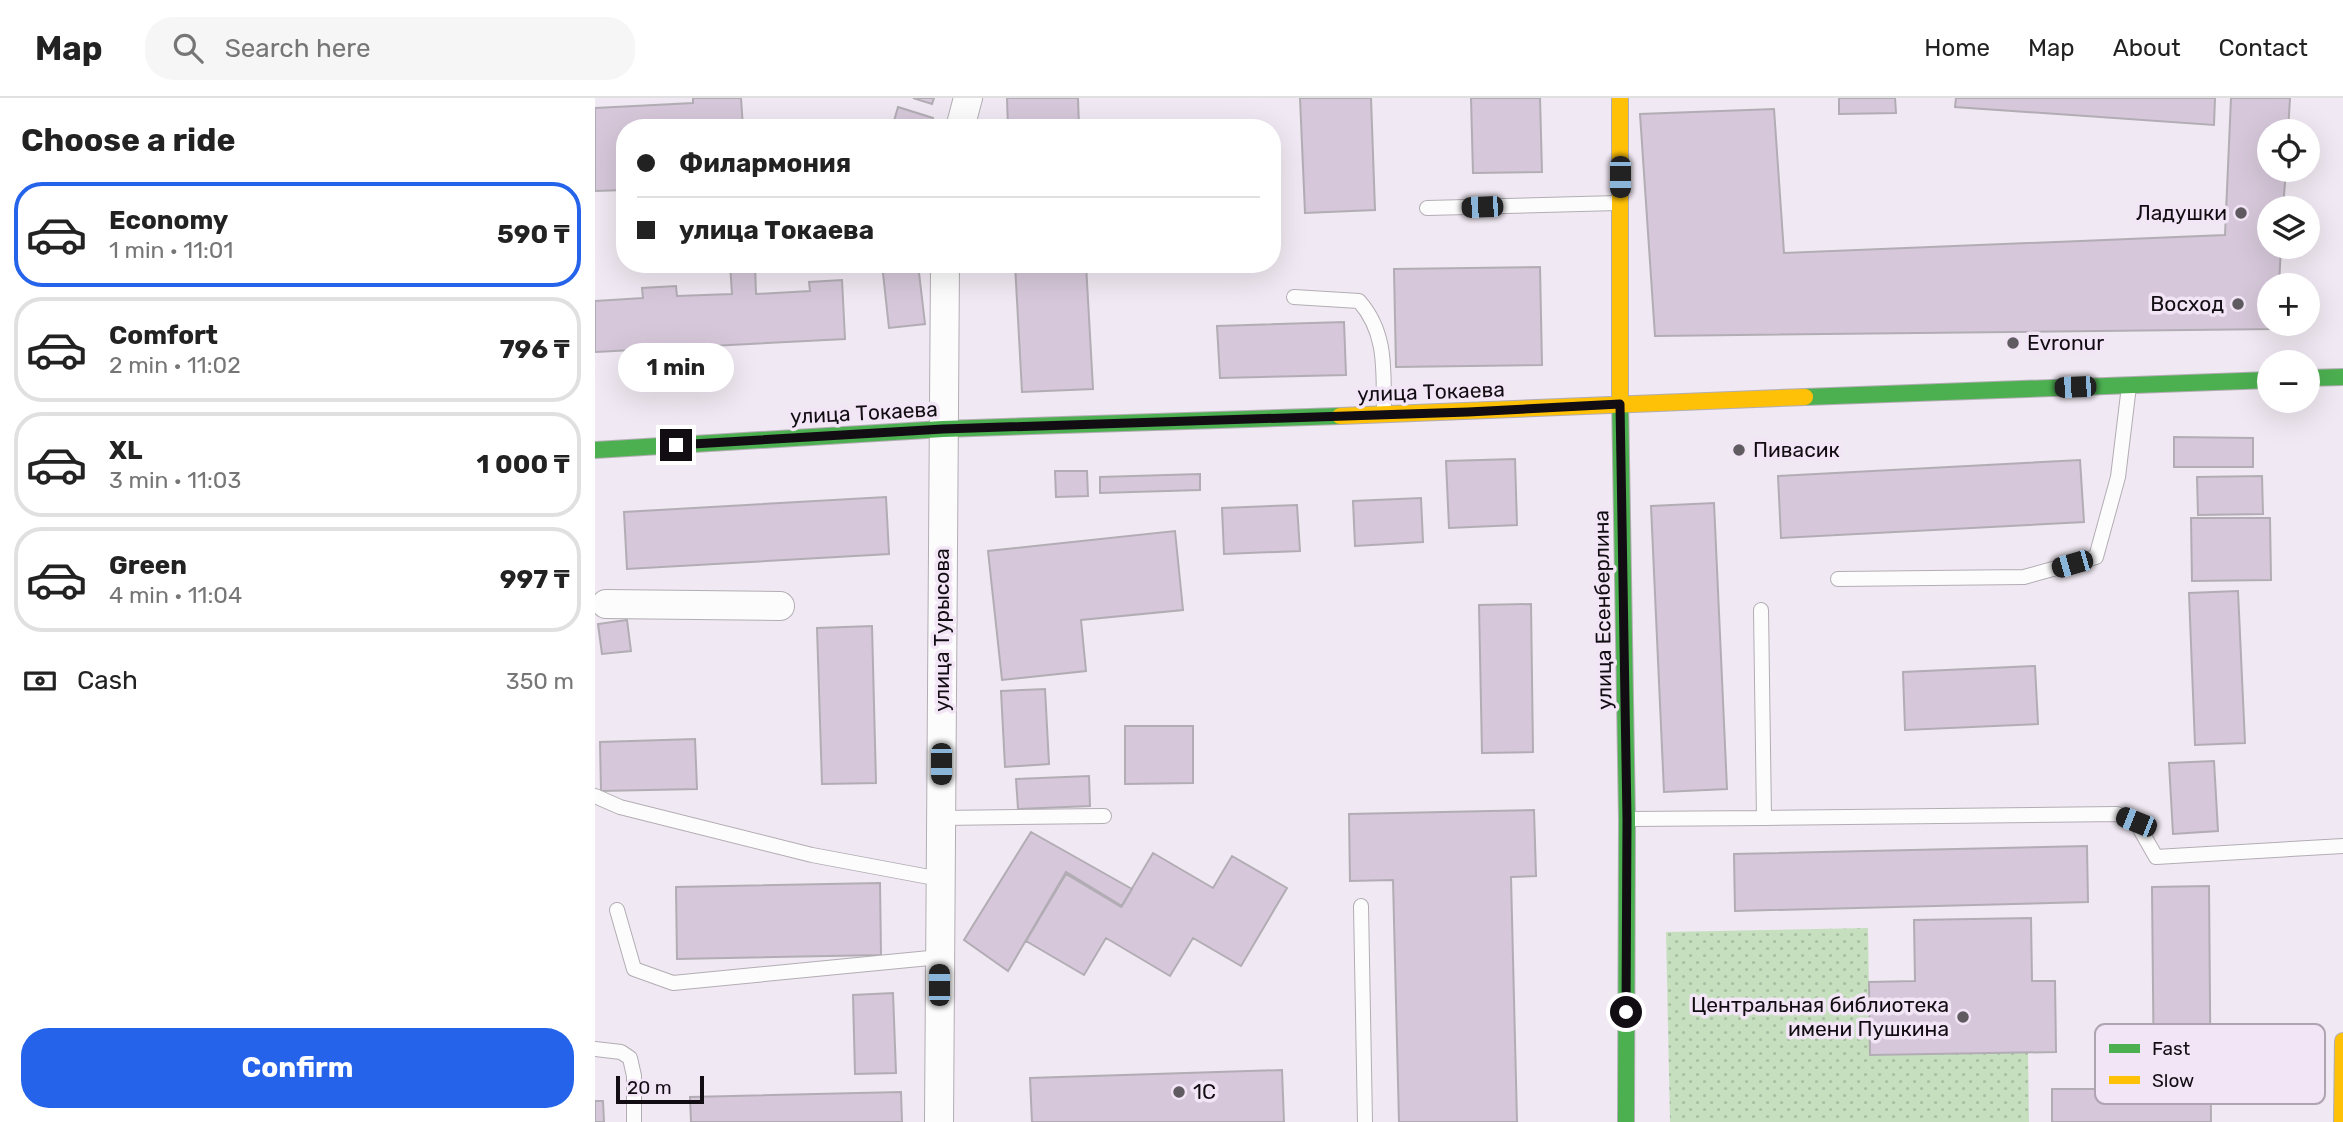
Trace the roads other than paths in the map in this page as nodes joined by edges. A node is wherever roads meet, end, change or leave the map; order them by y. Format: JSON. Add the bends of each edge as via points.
{"nodes":[{"id":1,"x":968,"y":98,"type":"edge"},
{"id":2,"x":1620,"y":98,"type":"edge"},
{"id":3,"x":962,"y":119,"type":"edge"},
{"id":4,"x":1620,"y":203,"type":"junction"},
{"id":5,"x":1427,"y":208,"type":"dead end"},
{"id":6,"x":945,"y":273,"type":"edge"},
{"id":7,"x":1293,"y":297,"type":"dead end"},
{"id":8,"x":2343,"y":377,"type":"edge"},
{"id":9,"x":2320,"y":378,"type":"edge"},
{"id":10,"x":2257,"y":380,"type":"edge"},
{"id":11,"x":2129,"y":385,"type":"junction"},
{"id":12,"x":1620,"y":404,"type":"junction"},
{"id":13,"x":1384,"y":415,"type":"junction"},
{"id":14,"x":943,"y":429,"type":"junction"},
{"id":15,"x":595,"y":450,"type":"edge"},
{"id":16,"x":1838,"y":579,"type":"dead end"},
{"id":17,"x":606,"y":604,"type":"dead end"},
{"id":18,"x":780,"y":606,"type":"dead end"},
{"id":19,"x":1761,"y":610,"type":"dead end"},
{"id":20,"x":595,"y":796,"type":"edge"},
{"id":21,"x":1104,"y":816,"type":"dead end"},
{"id":22,"x":941,"y":818,"type":"junction"},
{"id":23,"x":1764,"y":818,"type":"junction"},
{"id":24,"x":1627,"y":819,"type":"junction"},
{"id":25,"x":2343,"y":846,"type":"edge"},
{"id":26,"x":940,"y":879,"type":"junction"},
{"id":27,"x":1361,"y":906,"type":"dead end"},
{"id":28,"x":617,"y":910,"type":"dead end"},
{"id":29,"x":940,"y":957,"type":"junction"},
{"id":30,"x":2343,"y":1041,"type":"edge"},
{"id":31,"x":595,"y":1049,"type":"edge"},
{"id":32,"x":634,"y":1122,"type":"edge"},
{"id":33,"x":939,"y":1122,"type":"edge"},
{"id":34,"x":1365,"y":1122,"type":"edge"},
{"id":35,"x":1626,"y":1122,"type":"edge"},
{"id":36,"x":2342,"y":1122,"type":"edge"}],
"edges":[{"from":1,"to":3,"type":"street"},
{"from":2,"to":4,"type":"street","name":"улица Есенберлина"},
{"from":4,"to":5,"type":"lane"},
{"from":4,"to":12,"type":"street","name":"улица Есенберлина"},
{"from":6,"to":14,"type":"street","name":"улица Турысова"},
{"from":7,"to":13,"type":"lane","via":[[1359,301],[1372,316],[1383,350]]},
{"from":8,"to":9,"type":"street"},
{"from":10,"to":11,"type":"street","name":"улица Токаева"},
{"from":11,"to":12,"type":"street","name":"улица Токаева"},
{"from":11,"to":16,"type":"lane","via":[[2118,477],[2096,557],[2024,577]]},
{"from":12,"to":13,"type":"street","name":"улица Токаева"},
{"from":12,"to":24,"type":"street","name":"улица Есенберлина"},
{"from":13,"to":14,"type":"street","name":"улица Токаева"},
{"from":14,"to":15,"type":"street","name":"улица Токаева"},
{"from":14,"to":22,"type":"street","name":"улица Турысова"},
{"from":17,"to":18,"type":"street"},
{"from":19,"to":23,"type":"lane"},
{"from":20,"to":26,"type":"lane","via":[[620,807],[812,855]]},
{"from":21,"to":22,"type":"lane"},
{"from":22,"to":26,"type":"street","name":"улица Турысова"},
{"from":23,"to":24,"type":"lane"},
{"from":23,"to":25,"type":"lane","via":[[2117,814],[2136,822],[2156,857]]},
{"from":24,"to":35,"type":"street","name":"улица Есенберлина"},
{"from":26,"to":29,"type":"street","name":"улица Турысова"},
{"from":27,"to":34,"type":"lane"},
{"from":28,"to":29,"type":"lane","via":[[634,969],[673,983]]},
{"from":29,"to":33,"type":"street","name":"улица Турысова"},
{"from":30,"to":36,"type":"street"},
{"from":31,"to":32,"type":"lane","via":[[621,1052],[630,1058]]}]}
